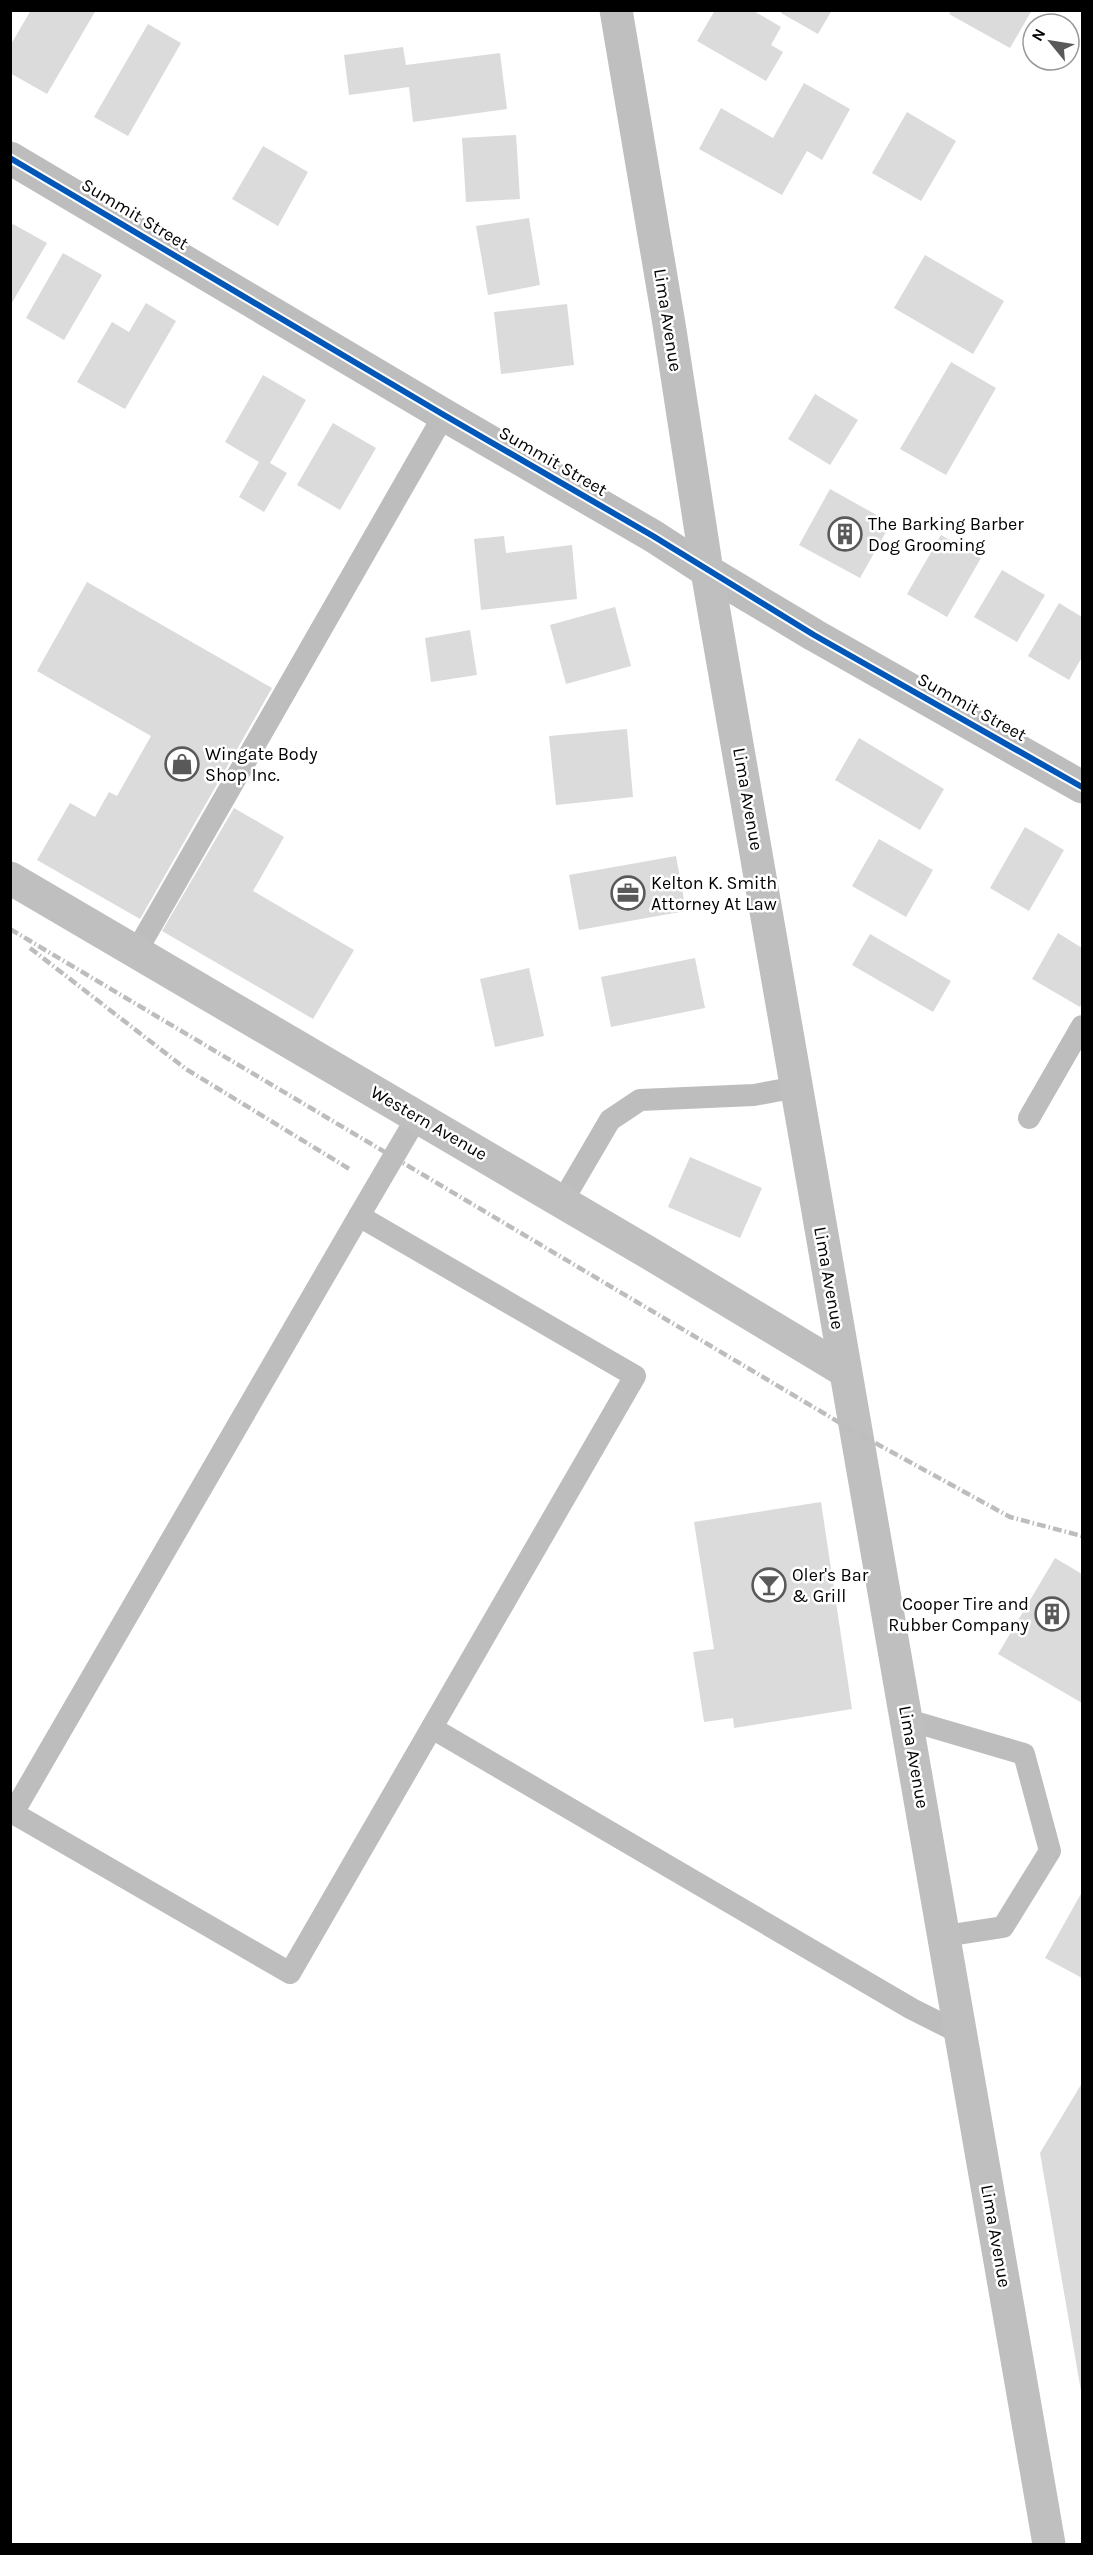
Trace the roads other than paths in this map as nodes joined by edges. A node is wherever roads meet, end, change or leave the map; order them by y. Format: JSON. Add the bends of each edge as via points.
{"nodes":[{"id":1,"x":616,"y":10,"type":"edge"},
{"id":2,"x":10,"y":158,"type":"edge"},
{"id":3,"x":444,"y":415,"type":"junction"},
{"id":4,"x":707,"y":571,"type":"junction"},
{"id":5,"x":1083,"y":787,"type":"edge"},
{"id":6,"x":10,"y":878,"type":"edge"},
{"id":7,"x":136,"y":952,"type":"junction"},
{"id":8,"x":1083,"y":1026,"type":"edge"},
{"id":9,"x":797,"y":1087,"type":"junction"},
{"id":10,"x":417,"y":1117,"type":"junction"},
{"id":11,"x":1029,"y":1118,"type":"dead end"},
{"id":12,"x":562,"y":1202,"type":"junction"},
{"id":13,"x":359,"y":1216,"type":"junction"},
{"id":14,"x":845,"y":1371,"type":"junction"},
{"id":15,"x":908,"y":1720,"type":"junction"},
{"id":16,"x":432,"y":1728,"type":"junction"},
{"id":17,"x":945,"y":1936,"type":"junction"},
{"id":18,"x":962,"y":2034,"type":"junction"},
{"id":19,"x":1049,"y":2544,"type":"edge"}],
"edges":[{"from":1,"to":4,"type":"main road","name":"Lima Avenue"},
{"from":2,"to":3,"type":"street","name":"Summit Street"},
{"from":3,"to":4,"type":"street","name":"Summit Street"},
{"from":3,"to":7,"type":"lane"},
{"from":4,"to":5,"type":"street","name":"Summit Street"},
{"from":4,"to":9,"type":"main road","name":"Lima Avenue"},
{"from":6,"to":7,"type":"main road","name":"Western Avenue"},
{"from":7,"to":10,"type":"main road","name":"Western Avenue"},
{"from":8,"to":11,"type":"lane"},
{"from":9,"to":12,"type":"lane","via":[[754,1095],[640,1100],[610,1120]]},
{"from":9,"to":14,"type":"main road","name":"Lima Avenue"},
{"from":10,"to":12,"type":"main road","name":"Western Avenue"},
{"from":10,"to":13,"type":"lane"},
{"from":12,"to":14,"type":"main road","name":"Western Avenue"},
{"from":13,"to":16,"type":"lane","via":[[635,1376]]},
{"from":13,"to":16,"type":"lane","via":[[14,1813],[290,1973]]},
{"from":14,"to":15,"type":"main road","name":"Lima Avenue"},
{"from":15,"to":17,"type":"main road","name":"Lima Avenue"},
{"from":15,"to":17,"type":"lane","via":[[1024,1754],[1050,1851],[1003,1927]]},
{"from":16,"to":18,"type":"lane","via":[[912,2009]]},
{"from":17,"to":18,"type":"main road","name":"Lima Avenue"},
{"from":18,"to":19,"type":"main road","name":"Lima Avenue"}]}
